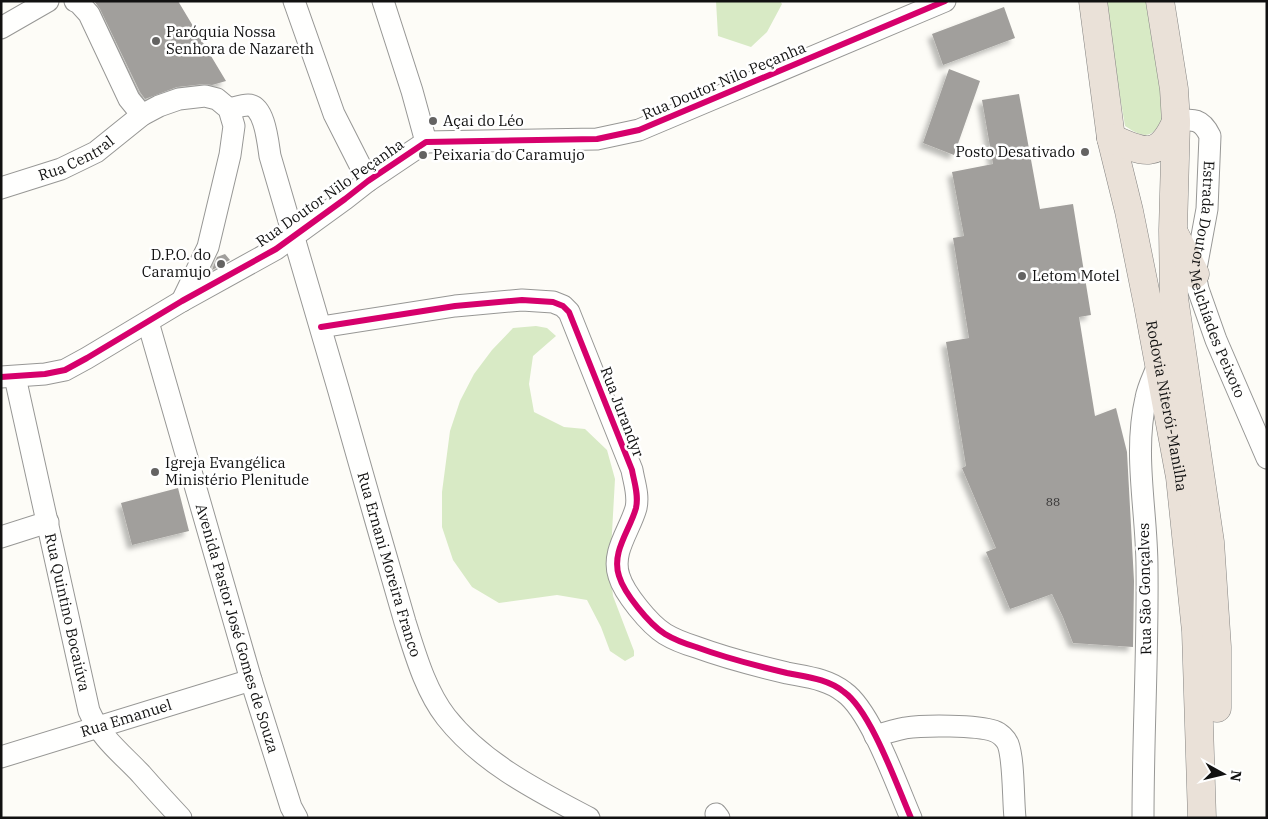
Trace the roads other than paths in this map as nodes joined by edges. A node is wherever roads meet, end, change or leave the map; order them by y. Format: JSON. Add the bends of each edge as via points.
{"nodes":[{"id":1,"x":48,"y":1,"type":"edge"},
{"id":2,"x":294,"y":1,"type":"edge"},
{"id":3,"x":383,"y":1,"type":"edge"},
{"id":4,"x":944,"y":1,"type":"edge"},
{"id":5,"x":1160,"y":1,"type":"edge"},
{"id":6,"x":1088,"y":7,"type":"edge"},
{"id":7,"x":82,"y":8,"type":"edge"},
{"id":8,"x":1,"y":28,"type":"edge"},
{"id":9,"x":229,"y":110,"type":"junction"},
{"id":10,"x":142,"y":115,"type":"junction"},
{"id":11,"x":1176,"y":122,"type":"junction"},
{"id":12,"x":1112,"y":138,"type":"junction"},
{"id":13,"x":426,"y":142,"type":"junction"},
{"id":14,"x":368,"y":181,"type":"junction"},
{"id":15,"x":1,"y":188,"type":"edge"},
{"id":16,"x":1173,"y":230,"type":"junction"},
{"id":17,"x":294,"y":237,"type":"junction"},
{"id":18,"x":1195,"y":274,"type":"junction"},
{"id":19,"x":182,"y":302,"type":"junction"},
{"id":20,"x":148,"y":322,"type":"junction"},
{"id":21,"x":321,"y":327,"type":"junction"},
{"id":22,"x":1159,"y":362,"type":"junction"},
{"id":23,"x":8,"y":377,"type":"edge"},
{"id":24,"x":1267,"y":458,"type":"edge"},
{"id":25,"x":48,"y":522,"type":"junction"},
{"id":26,"x":1,"y":537,"type":"edge"},
{"id":27,"x":251,"y":680,"type":"junction"},
{"id":28,"x":96,"y":727,"type":"junction"},
{"id":29,"x":875,"y":736,"type":"junction"},
{"id":30,"x":1,"y":757,"type":"edge"},
{"id":31,"x":180,"y":818,"type":"edge"},
{"id":32,"x":297,"y":818,"type":"edge"},
{"id":33,"x":589,"y":818,"type":"edge"},
{"id":34,"x":912,"y":818,"type":"edge"},
{"id":35,"x":1015,"y":818,"type":"edge"},
{"id":36,"x":1143,"y":818,"type":"edge"},
{"id":37,"x":1202,"y":818,"type":"edge"},
{"id":38,"x":1218,"y":818,"type":"edge"}],
"edges":[{"from":1,"to":8,"type":"street"},
{"from":2,"to":14,"type":"street","via":[[334,114]]},
{"from":3,"to":13,"type":"street"},
{"from":4,"to":13,"type":"street","name":"Rua Doutor Nilo Peçanha","via":[[639,130],[597,139]]},
{"from":5,"to":11,"type":"highway","name":"Rodovia Niterói-Manilha"},
{"from":6,"to":12,"type":"highway","name":"Rodovia Niterói-Manilha"},
{"from":7,"to":10,"type":"street","via":[[129,99]]},
{"from":9,"to":10,"type":"street","name":"Rua Central","via":[[217,99],[205,96],[179,99]]},
{"from":9,"to":17,"type":"street","name":"Rua Ernani Moreira Franco","via":[[249,104],[261,114]]},
{"from":9,"to":19,"type":"street","via":[[234,126],[217,213],[208,247]]},
{"from":10,"to":15,"type":"street","name":"Rua Central","via":[[96,152],[61,169]]},
{"from":11,"to":12,"type":"highway","via":[[1162,146],[1144,151]]},
{"from":11,"to":16,"type":"highway","name":"Rodovia Niterói-Manilha"},
{"from":11,"to":18,"type":"street","name":"Estrada Doutor Melchíades Peixoto","via":[[1198,121],[1210,136],[1207,209]]},
{"from":12,"to":22,"type":"highway","name":"Rodovia Niterói-Manilha"},
{"from":13,"to":14,"type":"street","name":"Rua Doutor Nilo Peçanha"},
{"from":14,"to":17,"type":"street","name":"Rua Doutor Nilo Peçanha"},
{"from":16,"to":18,"type":"highway"},
{"from":16,"to":38,"type":"highway","name":"Rodovia Niterói-Manilha","via":[[1174,298],[1210,542],[1217,647]]},
{"from":17,"to":19,"type":"street","name":"Rua Doutor Nilo Peçanha"},
{"from":17,"to":21,"type":"street","name":"Rua Ernani Moreira Franco"},
{"from":18,"to":24,"type":"street","name":"Estrada Doutor Melchíades Peixoto","via":[[1216,340]]},
{"from":19,"to":20,"type":"street","name":"Rua Doutor Nilo Peçanha"},
{"from":20,"to":23,"type":"street","name":"Rua Doutor Nilo Peçanha","via":[[65,370]]},
{"from":20,"to":27,"type":"street","name":"Avenida Pastor José Gomes de Souza"},
{"from":21,"to":29,"type":"street","name":"Rua Jurandyr","via":[[456,306],[522,300],[553,302],[563,306],[569,312],[632,470],[636,506],[616,563],[619,577],[633,602],[664,634],[680,642],[746,663],[819,679],[845,692],[861,710]]},
{"from":21,"to":33,"type":"street","name":"Rua Ernani Moreira Franco","via":[[388,566],[430,690],[444,715],[467,742],[555,801]]},
{"from":22,"to":36,"type":"street","name":"Rua São Gonçalves","via":[[1146,396],[1141,429],[1147,565]]},
{"from":22,"to":37,"type":"highway","name":"Rodovia Niterói-Manilha","via":[[1180,477],[1196,631]]},
{"from":23,"to":25,"type":"street","name":"Rua Quintino Bocaiúva"},
{"from":25,"to":26,"type":"street"},
{"from":25,"to":28,"type":"street","name":"Rua Quintino Bocaiúva","via":[[89,711]]},
{"from":27,"to":28,"type":"street","name":"Rua Emanuel"},
{"from":27,"to":32,"type":"street","name":"Avenida Pastor José Gomes de Souza"},
{"from":28,"to":30,"type":"street","name":"Rua Emanuel"},
{"from":28,"to":31,"type":"street","name":"Rua Quintino Bocaiúva"},
{"from":29,"to":34,"type":"street","name":"Rua Jurandyr"},
{"from":29,"to":35,"type":"street","via":[[923,726],[976,728],[1002,736],[1008,743],[1011,756]]}]}
